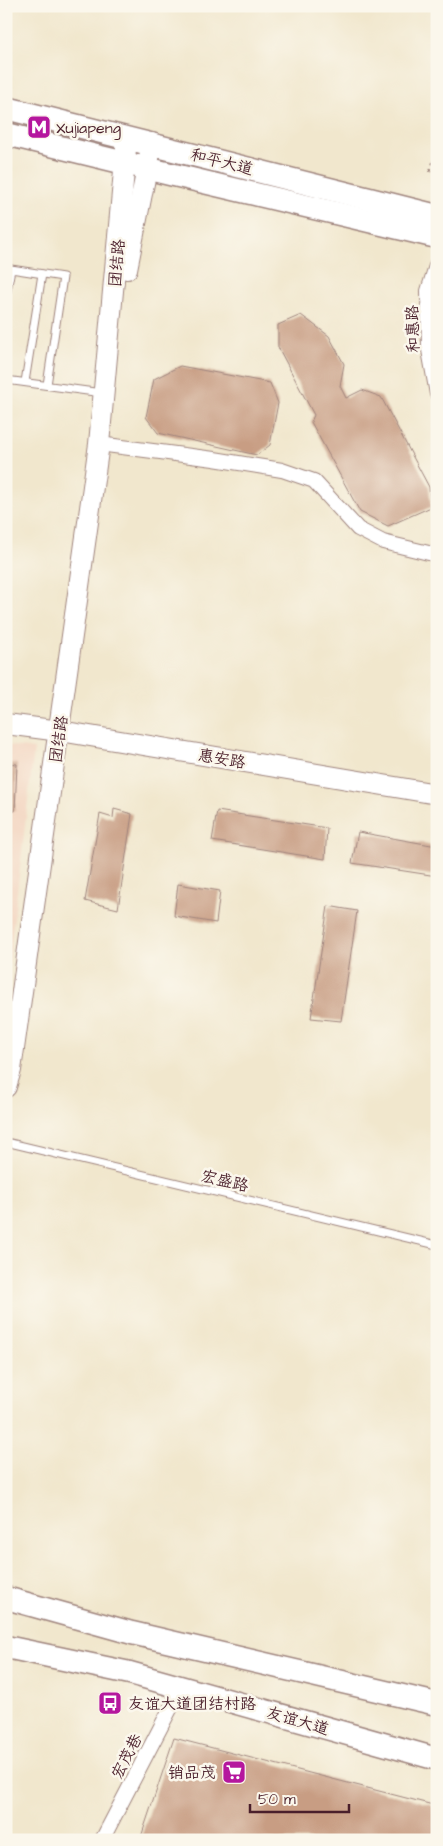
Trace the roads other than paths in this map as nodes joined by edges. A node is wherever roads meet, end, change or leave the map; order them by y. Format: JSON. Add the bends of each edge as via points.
{"nodes":[{"id":1,"x":6,"y":108,"type":"edge"},
{"id":2,"x":7,"y":137,"type":"edge"},
{"id":3,"x":127,"y":138,"type":"junction"},
{"id":4,"x":152,"y":143,"type":"junction"},
{"id":5,"x":124,"y":163,"type":"junction"},
{"id":6,"x":146,"y":168,"type":"junction"},
{"id":7,"x":437,"y":216,"type":"edge"},
{"id":8,"x":437,"y":237,"type":"edge"},
{"id":9,"x":437,"y":263,"type":"edge"},
{"id":10,"x":42,"y":274,"type":"junction"},
{"id":11,"x":6,"y":296,"type":"edge"},
{"id":12,"x":6,"y":380,"type":"edge"},
{"id":13,"x":25,"y":382,"type":"junction"},
{"id":14,"x":47,"y":385,"type":"junction"},
{"id":15,"x":105,"y":391,"type":"junction"},
{"id":16,"x":437,"y":394,"type":"edge"},
{"id":17,"x":99,"y":444,"type":"junction"},
{"id":18,"x":437,"y":554,"type":"edge"},
{"id":19,"x":6,"y":724,"type":"edge"},
{"id":20,"x":60,"y":731,"type":"junction"},
{"id":21,"x":437,"y":794,"type":"edge"},
{"id":22,"x":6,"y":1088,"type":"edge"},
{"id":23,"x":6,"y":1142,"type":"edge"},
{"id":24,"x":437,"y":1245,"type":"edge"},
{"id":25,"x":9,"y":1622,"type":"edge"},
{"id":26,"x":132,"y":1633,"type":"junction"},
{"id":27,"x":130,"y":1673,"type":"junction"},
{"id":28,"x":181,"y":1688,"type":"junction"},
{"id":29,"x":437,"y":1704,"type":"edge"},
{"id":30,"x":437,"y":1714,"type":"edge"},
{"id":31,"x":437,"y":1743,"type":"edge"},
{"id":32,"x":437,"y":1759,"type":"edge"},
{"id":33,"x":102,"y":1840,"type":"edge"}],
"edges":[{"from":1,"to":3,"type":"main road","name":"和平大道"},
{"from":2,"to":5,"type":"main road","name":"和平大道"},
{"from":3,"to":4,"type":"main road","name":"和平大道"},
{"from":3,"to":5,"type":"street","name":"团结路"},
{"from":4,"to":6,"type":"street","name":"团结路"},
{"from":4,"to":7,"type":"main road","name":"和平大道"},
{"from":5,"to":6,"type":"main road","name":"和平大道"},
{"from":5,"to":15,"type":"street","name":"团结路"},
{"from":6,"to":8,"type":"main road","name":"和平大道"},
{"from":6,"to":15,"type":"street","name":"团结路"},
{"from":9,"to":16,"type":"street","name":"和惠路","via":[[428,301],[429,350]]},
{"from":10,"to":11,"type":"lane","via":[[11,269]]},
{"from":10,"to":13,"type":"lane"},
{"from":10,"to":14,"type":"lane","via":[[63,277]]},
{"from":12,"to":13,"type":"lane"},
{"from":13,"to":14,"type":"lane"},
{"from":14,"to":15,"type":"lane"},
{"from":15,"to":17,"type":"street","name":"团结路"},
{"from":17,"to":18,"type":"street","via":[[282,470],[314,481],[358,529],[383,542]]},
{"from":17,"to":20,"type":"street","name":"团结路"},
{"from":19,"to":20,"type":"street","name":"惠安路"},
{"from":20,"to":21,"type":"street","name":"惠安路"},
{"from":20,"to":22,"type":"street","name":"团结路","via":[[12,1070]]},
{"from":23,"to":24,"type":"lane","name":"宏盛路"},
{"from":25,"to":26,"type":"main road","name":"友谊大道","via":[[74,1617]]},
{"from":25,"to":27,"type":"main road","name":"友谊大道","via":[[61,1658]]},
{"from":26,"to":29,"type":"main road","name":"友谊大道"},
{"from":26,"to":30,"type":"main road","name":"友谊大道"},
{"from":27,"to":28,"type":"main road","name":"友谊大道"},
{"from":27,"to":31,"type":"main road","name":"友谊大道"},
{"from":28,"to":32,"type":"main road","name":"友谊大道"},
{"from":28,"to":33,"type":"street","name":"宏茂巷"}]}
